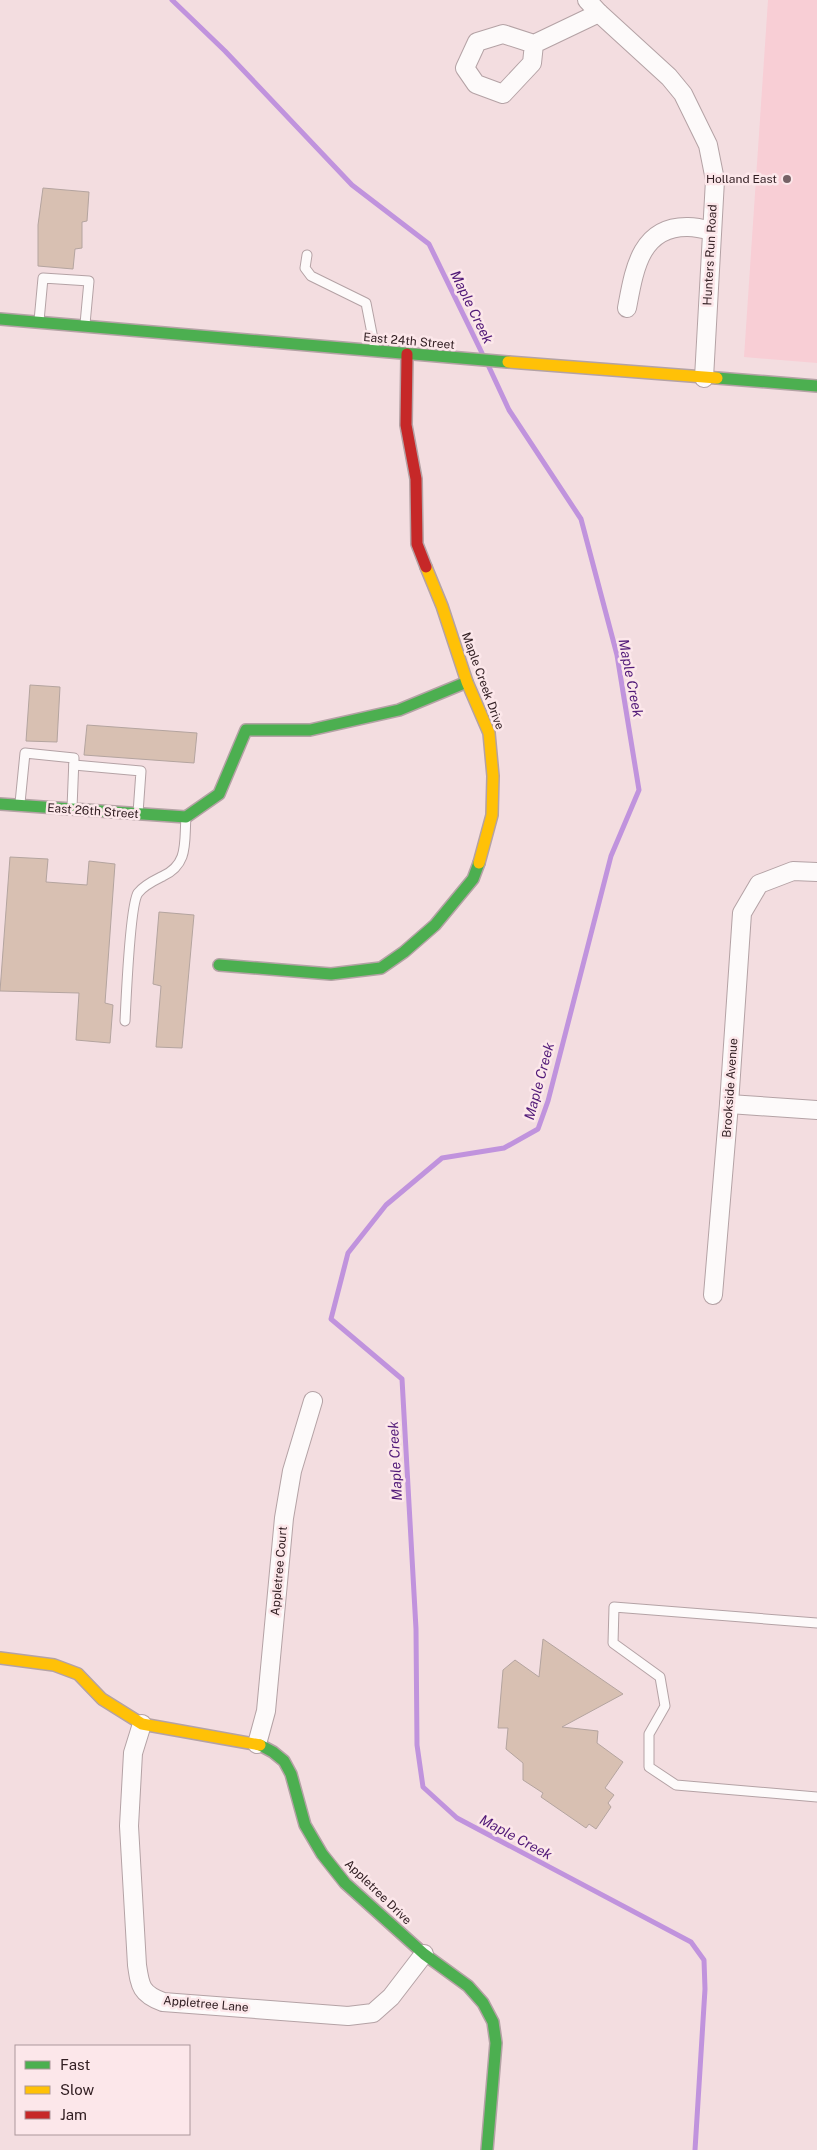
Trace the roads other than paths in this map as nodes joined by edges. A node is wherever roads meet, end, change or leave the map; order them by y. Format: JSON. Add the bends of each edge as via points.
{"nodes":[{"id":1,"x":593,"y":7,"type":"edge"},
{"id":2,"x":534,"y":44,"type":"dead end"},
{"id":3,"x":712,"y":230,"type":"junction"},
{"id":4,"x":307,"y":255,"type":"dead end"},
{"id":5,"x":627,"y":308,"type":"dead end"},
{"id":6,"x":0,"y":319,"type":"edge"},
{"id":7,"x":39,"y":322,"type":"junction"},
{"id":8,"x":85,"y":326,"type":"junction"},
{"id":9,"x":375,"y":352,"type":"junction"},
{"id":10,"x":407,"y":354,"type":"junction"},
{"id":11,"x":704,"y":378,"type":"junction"},
{"id":12,"x":817,"y":386,"type":"edge"},
{"id":13,"x":467,"y":682,"type":"junction"},
{"id":14,"x":74,"y":765,"type":"junction"},
{"id":15,"x":0,"y":804,"type":"edge"},
{"id":16,"x":20,"y":806,"type":"junction"},
{"id":17,"x":72,"y":809,"type":"junction"},
{"id":18,"x":138,"y":814,"type":"junction"},
{"id":19,"x":186,"y":817,"type":"junction"},
{"id":20,"x":817,"y":872,"type":"edge"},
{"id":21,"x":219,"y":965,"type":"dead end"},
{"id":22,"x":125,"y":1021,"type":"dead end"},
{"id":23,"x":729,"y":1104,"type":"junction"},
{"id":24,"x":817,"y":1110,"type":"edge"},
{"id":25,"x":713,"y":1295,"type":"dead end"},
{"id":26,"x":312,"y":1401,"type":"dead end"},
{"id":27,"x":817,"y":1623,"type":"edge"},
{"id":28,"x":0,"y":1658,"type":"edge"},
{"id":29,"x":142,"y":1724,"type":"junction"},
{"id":30,"x":257,"y":1744,"type":"junction"},
{"id":31,"x":817,"y":1797,"type":"edge"},
{"id":32,"x":424,"y":1954,"type":"junction"},
{"id":33,"x":486,"y":2149,"type":"edge"}],
"edges":[{"from":1,"to":2,"type":"street"},
{"from":1,"to":3,"type":"street","name":"Hunters Run Road","via":[[653,61],[682,94],[710,153],[715,180]]},
{"from":3,"to":5,"type":"street","via":[[688,227],[670,230],[654,238],[643,250],[633,273]]},
{"from":3,"to":11,"type":"street","name":"Hunters Run Road"},
{"from":4,"to":9,"type":"lane","via":[[305,268],[311,276],[366,303]]},
{"from":6,"to":7,"type":"street","name":"East 24th Street"},
{"from":7,"to":8,"type":"street","name":"East 24th Street"},
{"from":7,"to":8,"type":"lane","via":[[43,278],[89,281]]},
{"from":8,"to":9,"type":"street","name":"East 24th Street"},
{"from":9,"to":10,"type":"street","name":"East 24th Street"},
{"from":10,"to":11,"type":"street","name":"East 24th Street"},
{"from":10,"to":13,"type":"street","name":"Maple Creek Drive","via":[[406,426],[416,480],[417,544]]},
{"from":11,"to":12,"type":"street","name":"East 24th Street"},
{"from":13,"to":19,"type":"street","via":[[399,710],[310,730],[246,730],[219,794]]},
{"from":13,"to":21,"type":"street","name":"Maple Creek Drive","via":[[489,733],[492,815],[473,879],[434,924],[381,968],[330,974]]},
{"from":14,"to":16,"type":"lane","via":[[74,758],[25,754]]},
{"from":14,"to":17,"type":"lane"},
{"from":14,"to":18,"type":"lane","via":[[141,771]]},
{"from":15,"to":16,"type":"street","name":"East 26th Street"},
{"from":16,"to":17,"type":"street","name":"East 26th Street"},
{"from":17,"to":18,"type":"street","name":"East 26th Street"},
{"from":18,"to":19,"type":"street","name":"East 26th Street"},
{"from":19,"to":22,"type":"lane","via":[[183,859],[171,873],[151,882],[137,894]]},
{"from":20,"to":23,"type":"street","name":"Brookside Avenue","via":[[793,871],[759,884],[742,914]]},
{"from":23,"to":24,"type":"street"},
{"from":23,"to":25,"type":"street","name":"Brookside Avenue"},
{"from":26,"to":30,"type":"street","name":"Appletree Court","via":[[292,1471],[284,1518],[266,1711]]},
{"from":27,"to":31,"type":"lane","via":[[614,1607],[613,1643],[660,1677],[665,1706],[649,1734],[649,1767],[676,1785]]},
{"from":28,"to":29,"type":"street","name":"Appletree Drive","via":[[54,1665],[78,1674],[102,1699]]},
{"from":29,"to":30,"type":"street","name":"Appletree Drive"},
{"from":29,"to":32,"type":"street","name":"Appletree Lane","via":[[133,1753],[129,1826],[137,1965],[140,1986],[151,1997],[163,2002],[348,2016],[373,2013],[391,1996]]},
{"from":30,"to":32,"type":"street","name":"Appletree Drive","via":[[284,1761],[305,1825],[322,1854],[357,1895]]},
{"from":32,"to":33,"type":"street","name":"Appletree Drive","via":[[468,1986],[493,2022],[496,2044]]}]}
